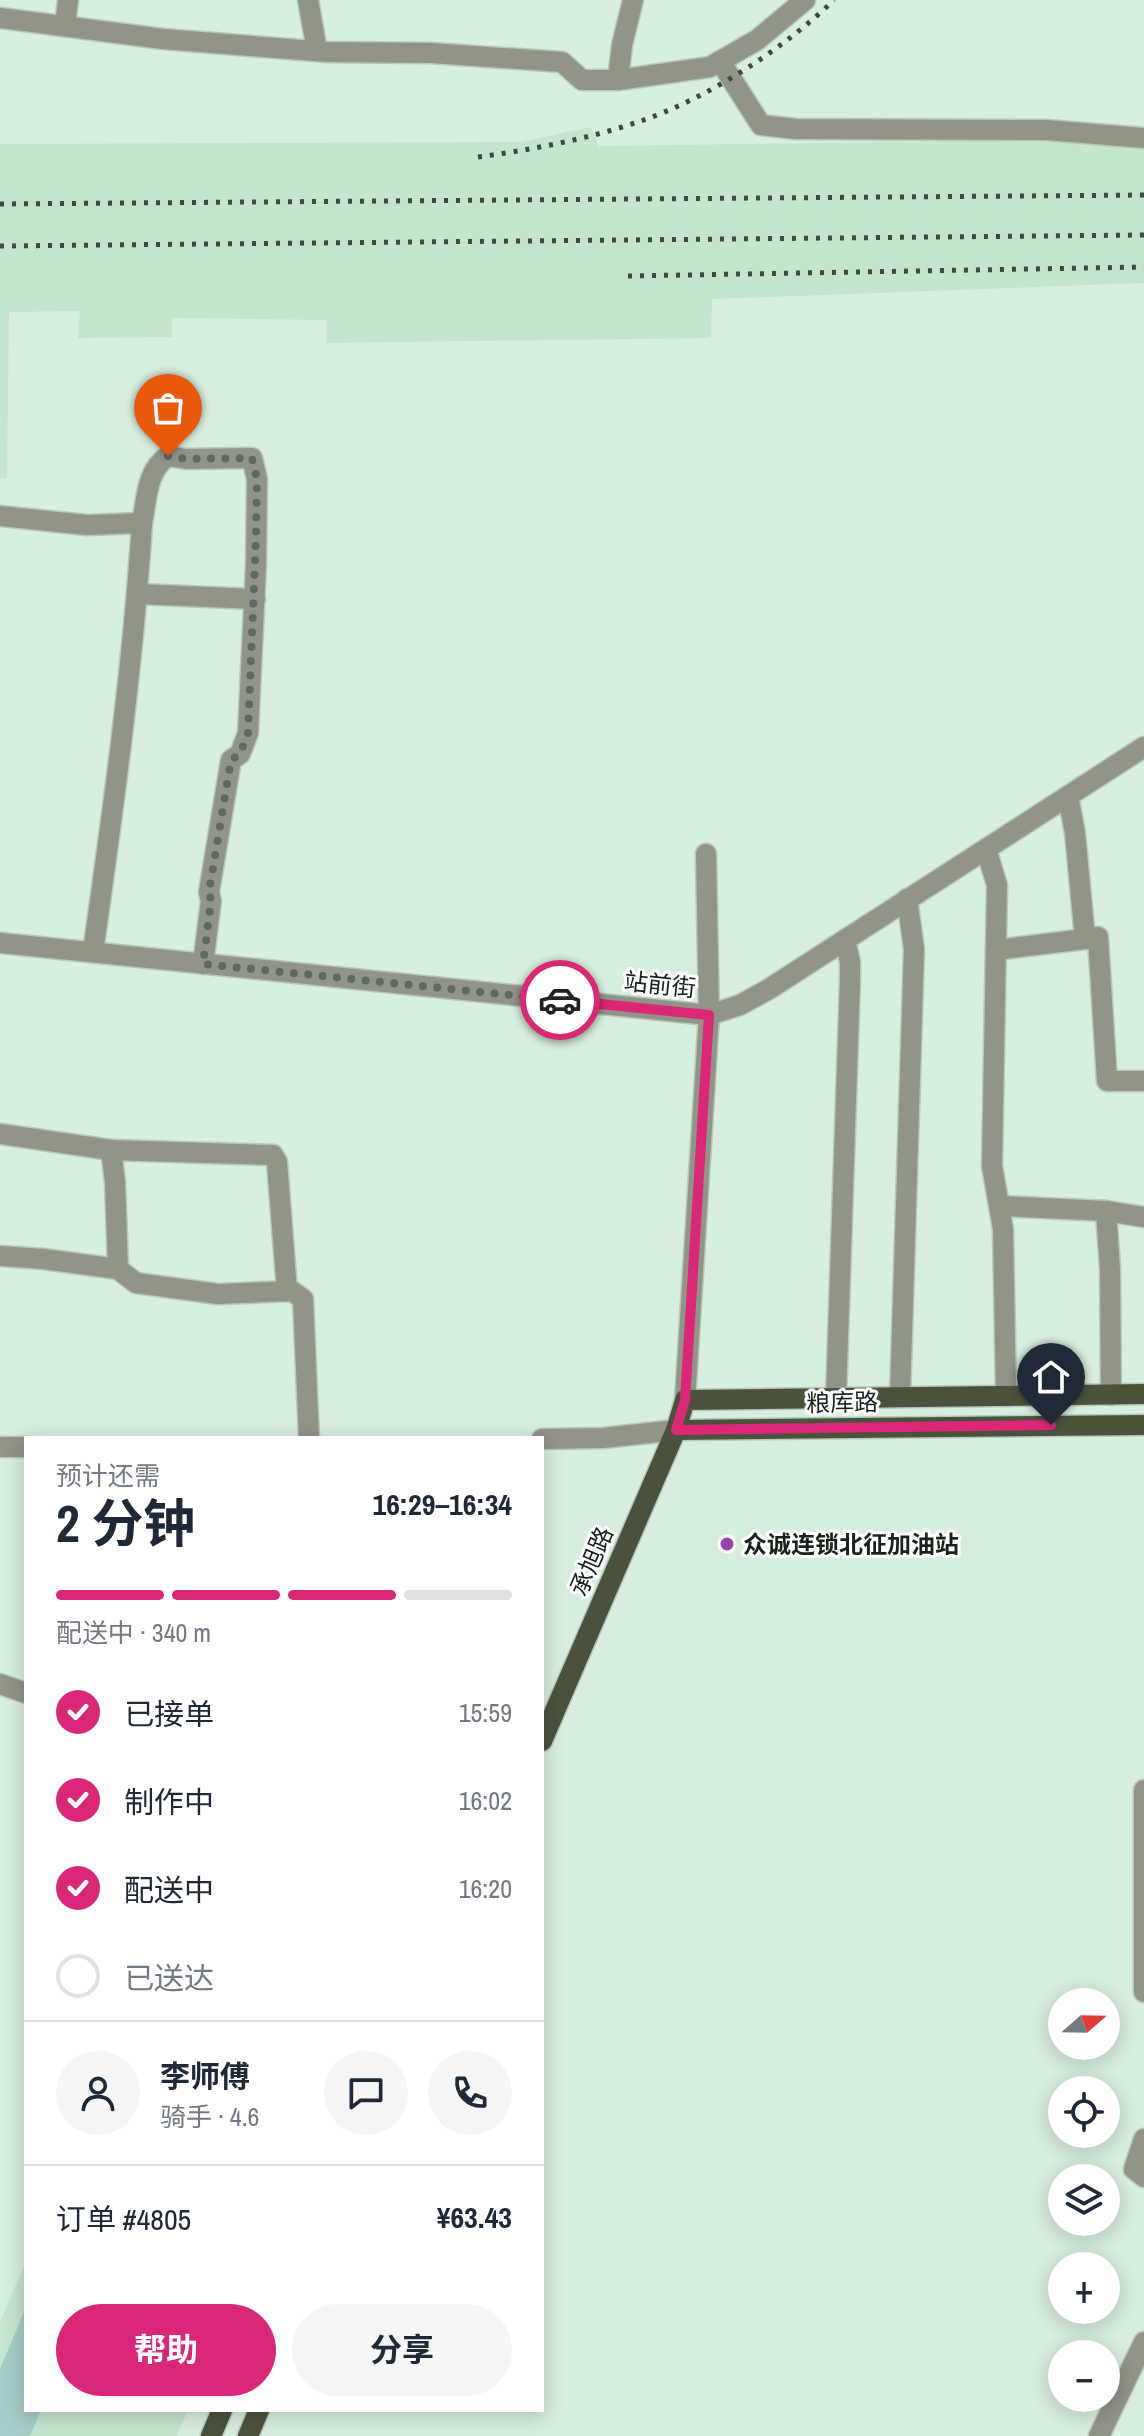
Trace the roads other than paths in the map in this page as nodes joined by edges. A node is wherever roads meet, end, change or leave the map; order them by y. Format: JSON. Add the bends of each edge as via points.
{"nodes":[{"id":1,"x":68,"y":0,"type":"edge"},
{"id":2,"x":308,"y":0,"type":"edge"},
{"id":3,"x":633,"y":0,"type":"edge"},
{"id":4,"x":805,"y":0,"type":"edge"},
{"id":5,"x":0,"y":18,"type":"edge"},
{"id":6,"x":65,"y":26,"type":"junction"},
{"id":7,"x":317,"y":51,"type":"junction"},
{"id":8,"x":720,"y":61,"type":"junction"},
{"id":9,"x":618,"y":80,"type":"junction"},
{"id":10,"x":1144,"y":138,"type":"edge"},
{"id":11,"x":0,"y":516,"type":"edge"},
{"id":12,"x":142,"y":523,"type":"junction"},
{"id":13,"x":138,"y":594,"type":"junction"},
{"id":14,"x":255,"y":599,"type":"junction"},
{"id":15,"x":1144,"y":747,"type":"edge"},
{"id":16,"x":1068,"y":796,"type":"junction"},
{"id":17,"x":986,"y":849,"type":"junction"},
{"id":18,"x":706,"y":854,"type":"dead end"},
{"id":19,"x":907,"y":899,"type":"junction"},
{"id":20,"x":1085,"y":939,"type":"junction"},
{"id":21,"x":845,"y":940,"type":"junction"},
{"id":22,"x":0,"y":943,"type":"edge"},
{"id":23,"x":996,"y":950,"type":"junction"},
{"id":24,"x":93,"y":952,"type":"junction"},
{"id":25,"x":203,"y":964,"type":"junction"},
{"id":26,"x":709,"y":1015,"type":"junction"},
{"id":27,"x":1144,"y":1081,"type":"edge"},
{"id":28,"x":0,"y":1134,"type":"edge"},
{"id":29,"x":111,"y":1150,"type":"junction"},
{"id":30,"x":1000,"y":1206,"type":"junction"},
{"id":31,"x":1106,"y":1211,"type":"junction"},
{"id":32,"x":1144,"y":1217,"type":"edge"},
{"id":33,"x":0,"y":1256,"type":"edge"},
{"id":34,"x":118,"y":1269,"type":"junction"},
{"id":35,"x":287,"y":1291,"type":"junction"},
{"id":36,"x":1144,"y":1394,"type":"edge"},
{"id":37,"x":1111,"y":1395,"type":"junction"},
{"id":38,"x":1006,"y":1396,"type":"junction"},
{"id":39,"x":836,"y":1397,"type":"junction"},
{"id":40,"x":900,"y":1397,"type":"junction"},
{"id":41,"x":685,"y":1400,"type":"junction"},
{"id":42,"x":1144,"y":1425,"type":"edge"},
{"id":43,"x":676,"y":1430,"type":"junction"},
{"id":44,"x":309,"y":1436,"type":"edge"},
{"id":45,"x":544,"y":1439,"type":"edge"},
{"id":46,"x":0,"y":1447,"type":"edge"},
{"id":47,"x":24,"y":1447,"type":"edge"},
{"id":48,"x":0,"y":1684,"type":"edge"},
{"id":49,"x":24,"y":1692,"type":"edge"},
{"id":50,"x":544,"y":1736,"type":"edge"},
{"id":51,"x":1144,"y":1790,"type":"edge"},
{"id":52,"x":1144,"y":1919,"type":"edge"},
{"id":53,"x":1144,"y":1988,"type":"edge"},
{"id":54,"x":1144,"y":2139,"type":"edge"},
{"id":55,"x":1144,"y":2177,"type":"edge"},
{"id":56,"x":1144,"y":2342,"type":"edge"},
{"id":57,"x":221,"y":2412,"type":"edge"},
{"id":58,"x":258,"y":2412,"type":"edge"},
{"id":59,"x":211,"y":2436,"type":"edge"},
{"id":60,"x":248,"y":2436,"type":"edge"},
{"id":61,"x":1099,"y":2436,"type":"edge"}],
"edges":[{"from":1,"to":6,"type":"street"},
{"from":2,"to":7,"type":"street"},
{"from":3,"to":9,"type":"street"},
{"from":4,"to":8,"type":"street","via":[[757,40]]},
{"from":5,"to":6,"type":"street"},
{"from":6,"to":7,"type":"street"},
{"from":7,"to":9,"type":"street","via":[[562,62],[582,80]]},
{"from":8,"to":9,"type":"street","via":[[710,67]]},
{"from":8,"to":10,"type":"street","via":[[761,125],[1046,130]]},
{"from":11,"to":12,"type":"street","via":[[87,525]]},
{"from":12,"to":13,"type":"street"},
{"from":12,"to":14,"type":"street","via":[[152,472],[168,456],[252,458],[257,479]]},
{"from":13,"to":14,"type":"street"},
{"from":13,"to":24,"type":"street"},
{"from":14,"to":25,"type":"street","via":[[248,733],[240,754],[231,760]]},
{"from":15,"to":16,"type":"street","name":"站前街"},
{"from":16,"to":17,"type":"street","name":"站前街"},
{"from":16,"to":20,"type":"street"},
{"from":17,"to":19,"type":"street","name":"站前街"},
{"from":17,"to":23,"type":"street","via":[[997,885]]},
{"from":18,"to":26,"type":"street"},
{"from":19,"to":21,"type":"street","name":"站前街"},
{"from":19,"to":40,"type":"street","via":[[914,949]]},
{"from":20,"to":23,"type":"street"},
{"from":20,"to":27,"type":"street","via":[[1098,937],[1107,1081]]},
{"from":21,"to":26,"type":"street","name":"站前街","via":[[740,1005]]},
{"from":21,"to":39,"type":"street","via":[[850,980]]},
{"from":22,"to":24,"type":"street","name":"站前街"},
{"from":23,"to":30,"type":"street","via":[[992,1158]]},
{"from":24,"to":25,"type":"street","name":"站前街"},
{"from":25,"to":26,"type":"street","name":"站前街"},
{"from":26,"to":41,"type":"street"},
{"from":28,"to":29,"type":"street"},
{"from":29,"to":34,"type":"street"},
{"from":29,"to":35,"type":"street","via":[[273,1155]]},
{"from":30,"to":31,"type":"street"},
{"from":30,"to":38,"type":"street"},
{"from":31,"to":32,"type":"street"},
{"from":31,"to":37,"type":"street"},
{"from":33,"to":34,"type":"street"},
{"from":34,"to":35,"type":"street","via":[[136,1283],[218,1294]]},
{"from":35,"to":44,"type":"street","via":[[303,1299]]},
{"from":36,"to":37,"type":"main road","name":"粮库路"},
{"from":37,"to":38,"type":"main road","name":"粮库路"},
{"from":38,"to":40,"type":"main road","name":"粮库路"},
{"from":39,"to":40,"type":"main road","name":"粮库路"},
{"from":39,"to":41,"type":"main road","name":"粮库路"},
{"from":41,"to":43,"type":"main road","name":"承旭路"},
{"from":42,"to":43,"type":"main road","name":"粮库路"},
{"from":43,"to":45,"type":"street","name":"粮库路"},
{"from":43,"to":50,"type":"main road","name":"承旭路"},
{"from":46,"to":47,"type":"street"},
{"from":48,"to":49,"type":"street"},
{"from":51,"to":52,"type":"street"},
{"from":52,"to":53,"type":"street"},
{"from":54,"to":55,"type":"street","via":[[1134,2169]]},
{"from":56,"to":61,"type":"street"},
{"from":57,"to":59,"type":"main road"},
{"from":58,"to":60,"type":"main road"}]}
